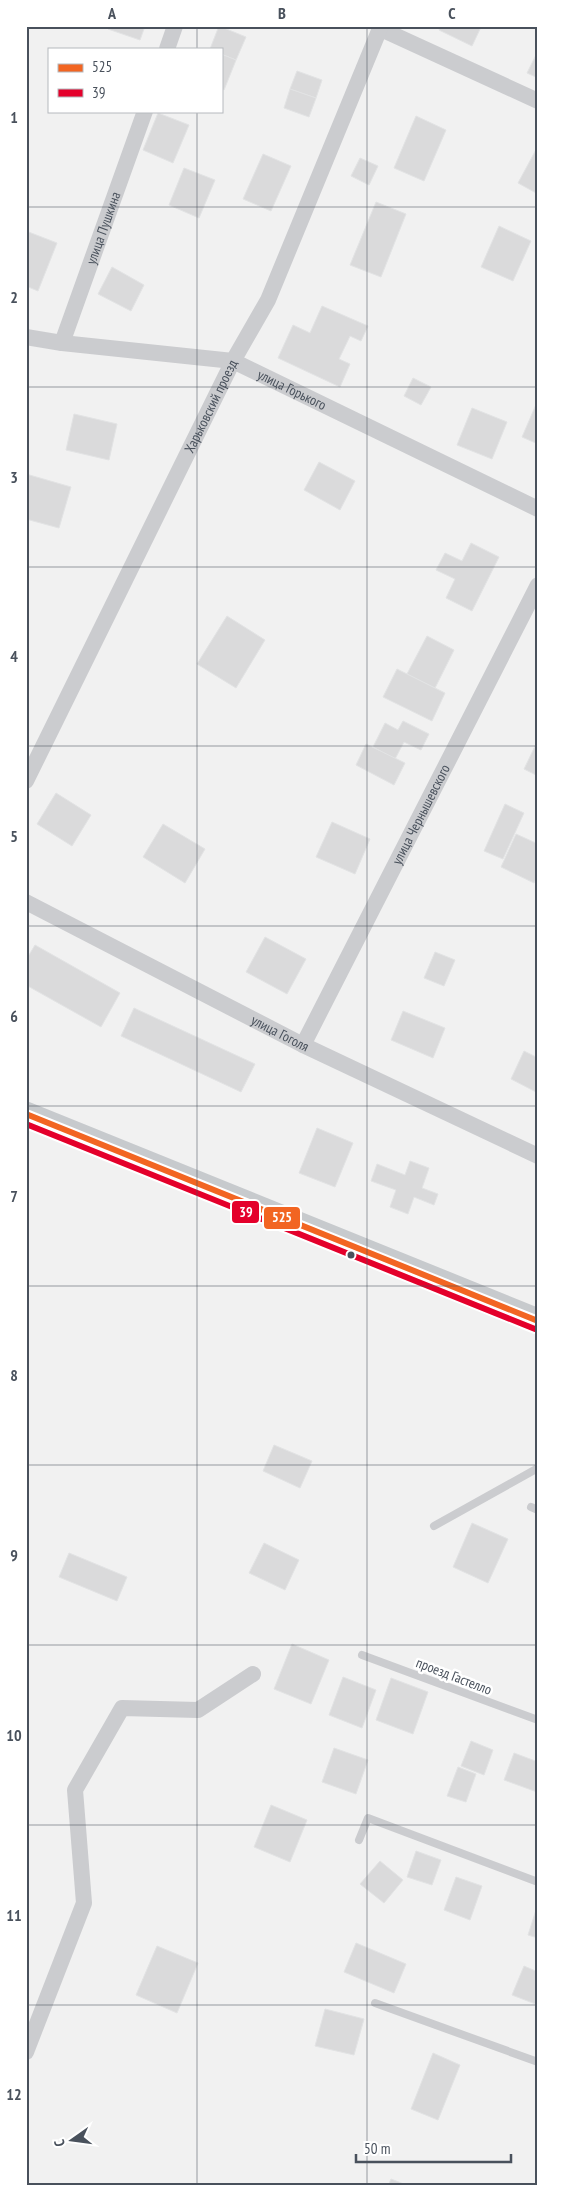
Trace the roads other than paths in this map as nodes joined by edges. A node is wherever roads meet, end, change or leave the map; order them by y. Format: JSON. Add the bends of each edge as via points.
{"nodes":[{"id":1,"x":175,"y":26,"type":"edge"},
{"id":2,"x":381,"y":27,"type":"edge"},
{"id":3,"x":167,"y":48,"type":"edge"},
{"id":4,"x":538,"y":101,"type":"edge"},
{"id":5,"x":145,"y":112,"type":"edge"},
{"id":6,"x":26,"y":337,"type":"edge"},
{"id":7,"x":62,"y":343,"type":"junction"},
{"id":8,"x":233,"y":361,"type":"junction"},
{"id":9,"x":538,"y":509,"type":"edge"},
{"id":10,"x":538,"y":585,"type":"edge"},
{"id":11,"x":26,"y":781,"type":"edge"},
{"id":12,"x":26,"y":902,"type":"edge"},
{"id":13,"x":303,"y":1045,"type":"junction"},
{"id":14,"x":26,"y":1114,"type":"edge"},
{"id":15,"x":538,"y":1156,"type":"edge"},
{"id":16,"x":538,"y":1321,"type":"edge"},
{"id":17,"x":538,"y":1468,"type":"edge"},
{"id":18,"x":434,"y":1526,"type":"dead end"},
{"id":19,"x":362,"y":1654,"type":"dead end"},
{"id":20,"x":254,"y":1674,"type":"dead end"},
{"id":21,"x":538,"y":1720,"type":"edge"},
{"id":22,"x":359,"y":1840,"type":"dead end"},
{"id":23,"x":538,"y":1882,"type":"edge"},
{"id":24,"x":375,"y":2004,"type":"dead end"},
{"id":25,"x":26,"y":2052,"type":"edge"},
{"id":26,"x":538,"y":2062,"type":"edge"}],
"edges":[{"from":1,"to":3,"type":"street"},
{"from":2,"to":4,"type":"street"},
{"from":2,"to":8,"type":"street","name":"Харьковский проезд","via":[[268,300]]},
{"from":5,"to":7,"type":"street","name":"улица Пушкина"},
{"from":6,"to":7,"type":"street","name":"улица Горького"},
{"from":7,"to":8,"type":"street","name":"улица Горького"},
{"from":8,"to":9,"type":"street","name":"улица Горького"},
{"from":8,"to":11,"type":"street","name":"Харьковский проезд"},
{"from":10,"to":13,"type":"street","name":"улица Чернышевского"},
{"from":12,"to":13,"type":"street","name":"улица Гоголя"},
{"from":13,"to":15,"type":"street","name":"улица Гоголя"},
{"from":14,"to":16,"type":"main road"},
{"from":17,"to":18,"type":"lane"},
{"from":19,"to":21,"type":"lane","name":"проезд Гастелло"},
{"from":20,"to":25,"type":"street","via":[[198,1710],[122,1708],[75,1790],[84,1903]]},
{"from":22,"to":23,"type":"lane","via":[[368,1818]]},
{"from":24,"to":26,"type":"lane"}]}
